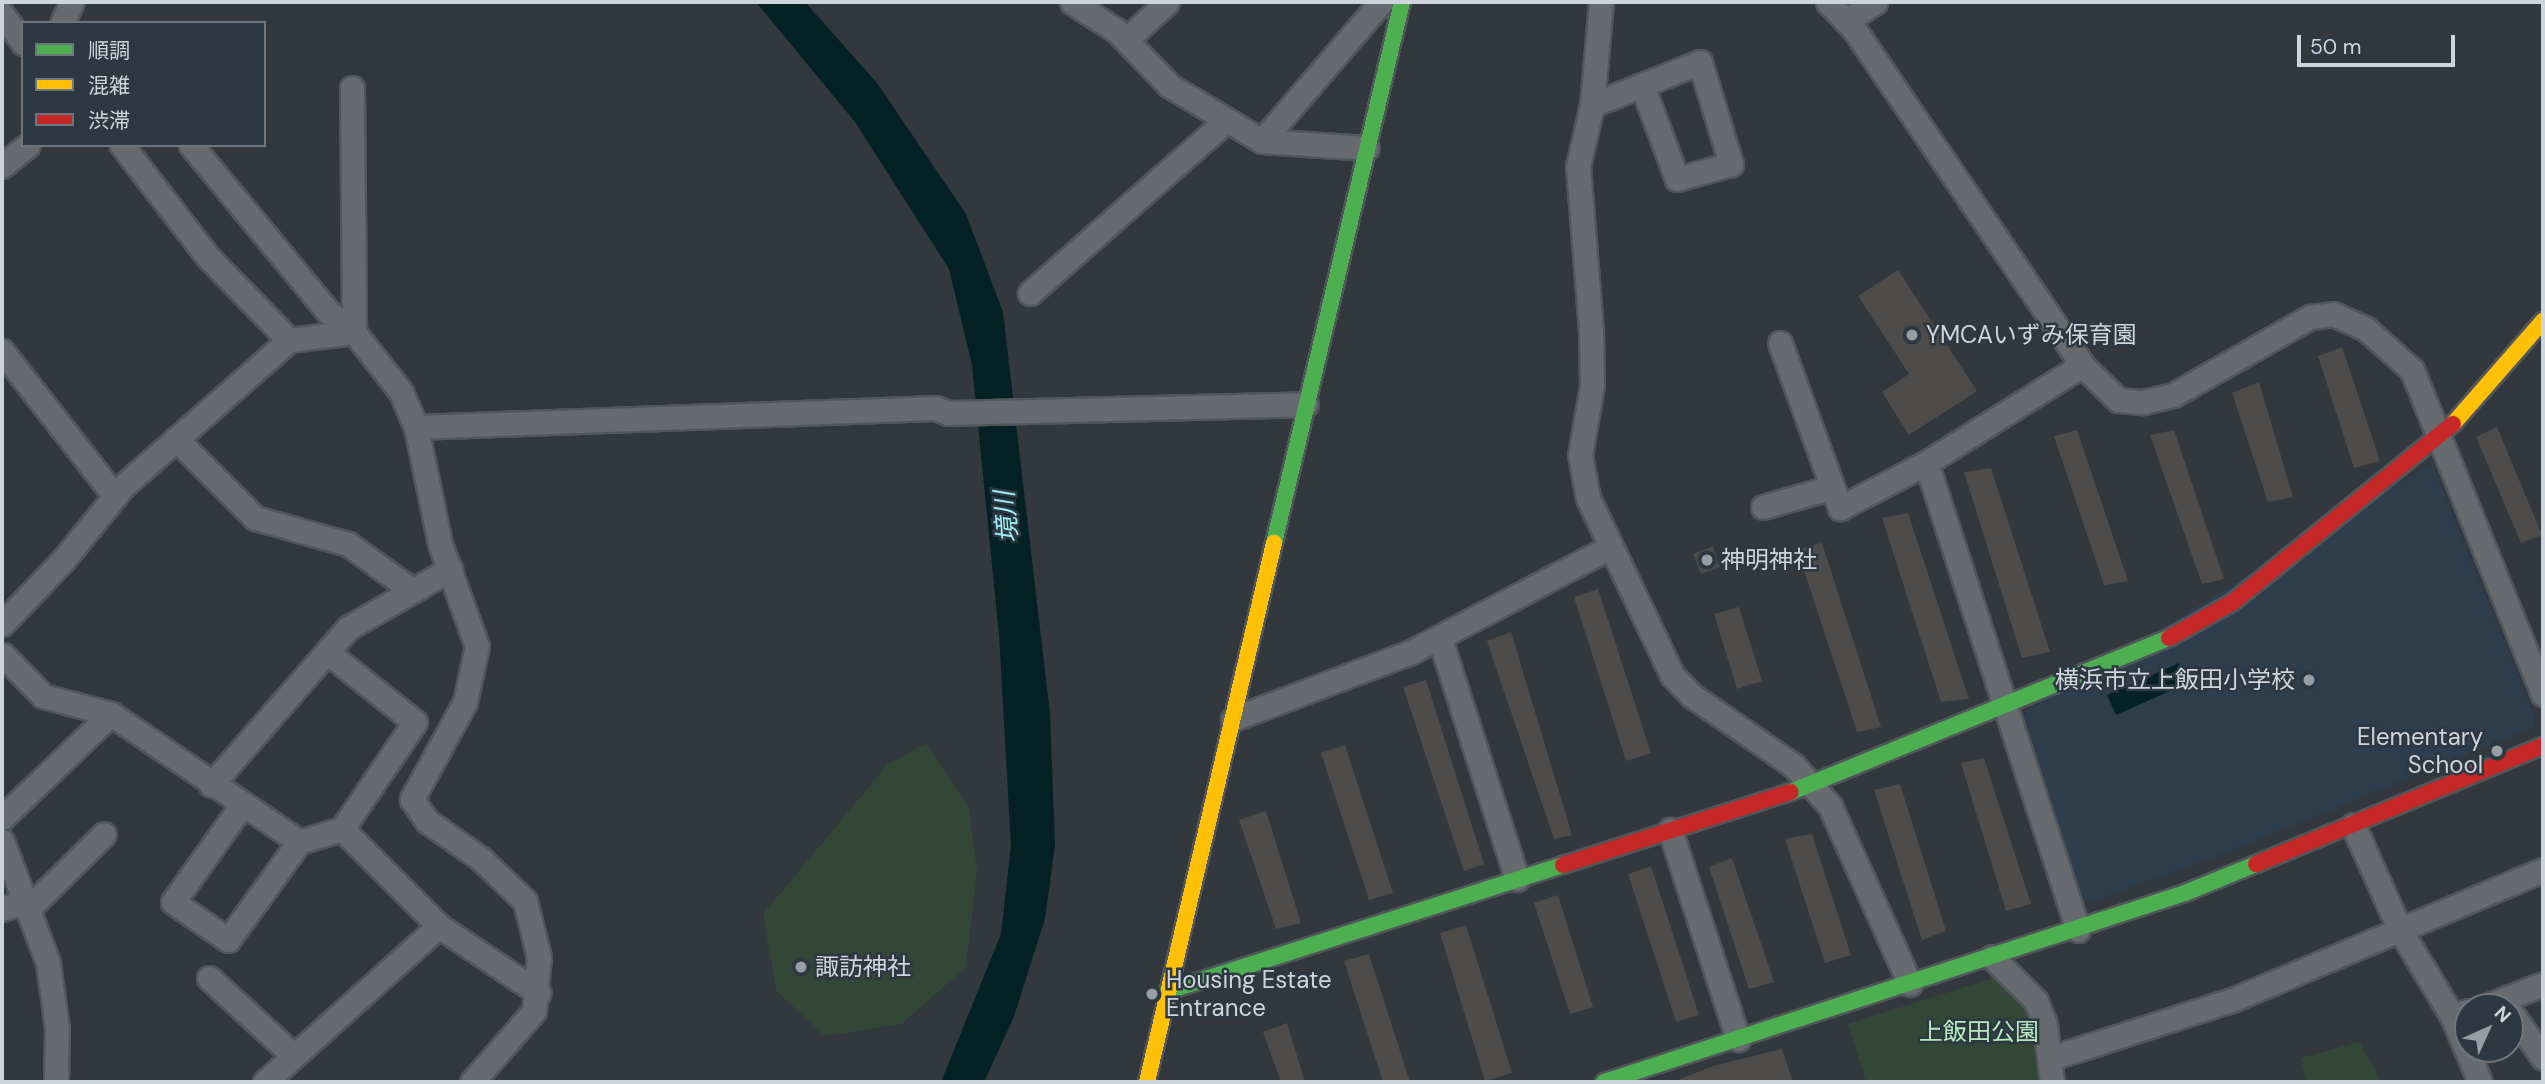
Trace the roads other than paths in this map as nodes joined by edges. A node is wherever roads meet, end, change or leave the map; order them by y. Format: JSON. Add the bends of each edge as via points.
{"nodes":[{"id":1,"x":72,"y":2,"type":"edge"},
{"id":2,"x":1072,"y":2,"type":"edge"},
{"id":3,"x":1167,"y":2,"type":"edge"},
{"id":4,"x":1381,"y":2,"type":"edge"},
{"id":5,"x":1402,"y":2,"type":"edge"},
{"id":6,"x":1601,"y":2,"type":"edge"},
{"id":7,"x":1828,"y":2,"type":"edge"},
{"id":8,"x":1875,"y":2,"type":"edge"},
{"id":9,"x":2,"y":15,"type":"edge"},
{"id":10,"x":63,"y":21,"type":"edge"},
{"id":11,"x":1846,"y":21,"type":"junction"},
{"id":12,"x":21,"y":40,"type":"edge"},
{"id":13,"x":1126,"y":40,"type":"junction"},
{"id":14,"x":352,"y":88,"type":"dead end"},
{"id":15,"x":1643,"y":88,"type":"junction"},
{"id":16,"x":1592,"y":106,"type":"junction"},
{"id":17,"x":1226,"y":121,"type":"junction"},
{"id":18,"x":1262,"y":141,"type":"junction"},
{"id":19,"x":26,"y":147,"type":"edge"},
{"id":20,"x":124,"y":147,"type":"edge"},
{"id":21,"x":193,"y":147,"type":"edge"},
{"id":22,"x":1367,"y":148,"type":"junction"},
{"id":23,"x":2,"y":166,"type":"edge"},
{"id":24,"x":1030,"y":293,"type":"dead end"},
{"id":25,"x":2543,"y":321,"type":"edge"},
{"id":26,"x":354,"y":332,"type":"junction"},
{"id":27,"x":289,"y":340,"type":"junction"},
{"id":28,"x":1780,"y":343,"type":"dead end"},
{"id":29,"x":2,"y":351,"type":"edge"},
{"id":30,"x":2082,"y":365,"type":"junction"},
{"id":31,"x":1306,"y":404,"type":"junction"},
{"id":32,"x":416,"y":427,"type":"junction"},
{"id":33,"x":176,"y":439,"type":"junction"},
{"id":34,"x":2439,"y":439,"type":"junction"},
{"id":35,"x":1926,"y":463,"type":"junction"},
{"id":36,"x":1829,"y":488,"type":"junction"},
{"id":37,"x":115,"y":496,"type":"junction"},
{"id":38,"x":1763,"y":507,"type":"dead end"},
{"id":39,"x":1608,"y":548,"type":"junction"},
{"id":40,"x":450,"y":569,"type":"junction"},
{"id":41,"x":413,"y":591,"type":"junction"},
{"id":42,"x":2,"y":624,"type":"edge"},
{"id":43,"x":1440,"y":639,"type":"junction"},
{"id":44,"x":327,"y":652,"type":"junction"},
{"id":45,"x":2,"y":657,"type":"edge"},
{"id":46,"x":2543,"y":695,"type":"edge"},
{"id":47,"x":2005,"y":705,"type":"junction"},
{"id":48,"x":111,"y":714,"type":"junction"},
{"id":49,"x":1233,"y":719,"type":"junction"},
{"id":50,"x":2543,"y":746,"type":"edge"},
{"id":51,"x":1814,"y":784,"type":"junction"},
{"id":52,"x":211,"y":785,"type":"junction"},
{"id":53,"x":242,"y":805,"type":"junction"},
{"id":54,"x":2,"y":818,"type":"edge"},
{"id":55,"x":2353,"y":825,"type":"junction"},
{"id":56,"x":342,"y":829,"type":"junction"},
{"id":57,"x":1670,"y":830,"type":"junction"},
{"id":58,"x":104,"y":834,"type":"dead end"},
{"id":59,"x":2,"y":841,"type":"edge"},
{"id":60,"x":299,"y":842,"type":"junction"},
{"id":61,"x":2543,"y":870,"type":"edge"},
{"id":62,"x":1517,"y":879,"type":"junction"},
{"id":63,"x":28,"y":904,"type":"junction"},
{"id":64,"x":2,"y":909,"type":"edge"},
{"id":65,"x":439,"y":926,"type":"junction"},
{"id":66,"x":2078,"y":930,"type":"junction"},
{"id":67,"x":2400,"y":930,"type":"junction"},
{"id":68,"x":1992,"y":957,"type":"junction"},
{"id":69,"x":209,"y":978,"type":"dead end"},
{"id":70,"x":1910,"y":984,"type":"junction"},
{"id":71,"x":2543,"y":984,"type":"edge"},
{"id":72,"x":1168,"y":992,"type":"junction"},
{"id":73,"x":539,"y":993,"type":"junction"},
{"id":74,"x":2524,"y":994,"type":"edge"},
{"id":75,"x":2454,"y":1006,"type":"edge"},
{"id":76,"x":2524,"y":1035,"type":"edge"},
{"id":77,"x":1738,"y":1039,"type":"junction"},
{"id":78,"x":294,"y":1056,"type":"junction"},
{"id":79,"x":2052,"y":1058,"type":"junction"},
{"id":80,"x":2543,"y":1058,"type":"edge"},
{"id":81,"x":2474,"y":1063,"type":"edge"},
{"id":82,"x":57,"y":1082,"type":"edge"},
{"id":83,"x":265,"y":1082,"type":"edge"},
{"id":84,"x":472,"y":1082,"type":"edge"},
{"id":85,"x":1147,"y":1082,"type":"edge"},
{"id":86,"x":1604,"y":1082,"type":"edge"},
{"id":87,"x":2052,"y":1082,"type":"edge"},
{"id":88,"x":2480,"y":1082,"type":"edge"}],
"edges":[{"from":1,"to":10,"type":"street"},
{"from":2,"to":13,"type":"street"},
{"from":3,"to":13,"type":"street"},
{"from":4,"to":18,"type":"street"},
{"from":5,"to":22,"type":"street"},
{"from":6,"to":16,"type":"street"},
{"from":7,"to":11,"type":"street"},
{"from":8,"to":11,"type":"street"},
{"from":9,"to":12,"type":"street"},
{"from":11,"to":30,"type":"street"},
{"from":13,"to":17,"type":"street","via":[[1170,86],[1206,103]]},
{"from":14,"to":26,"type":"street"},
{"from":15,"to":15,"type":"street","via":[[1700,62],[1731,164],[1677,179]]},
{"from":15,"to":16,"type":"street"},
{"from":16,"to":39,"type":"street","via":[[1578,166],[1589,252],[1592,385],[1580,455],[1588,498]]},
{"from":17,"to":18,"type":"street"},
{"from":17,"to":24,"type":"street"},
{"from":18,"to":22,"type":"street"},
{"from":19,"to":23,"type":"street"},
{"from":20,"to":27,"type":"street","via":[[208,257]]},
{"from":21,"to":26,"type":"street","via":[[328,312]]},
{"from":22,"to":31,"type":"street"},
{"from":25,"to":34,"type":"street"},
{"from":26,"to":27,"type":"street"},
{"from":26,"to":32,"type":"street","via":[[401,392]]},
{"from":27,"to":33,"type":"street"},
{"from":28,"to":36,"type":"street"},
{"from":29,"to":37,"type":"street"},
{"from":30,"to":34,"type":"street","via":[[2118,400],[2143,402],[2173,395],[2310,317],[2333,314],[2366,329],[2412,370]]},
{"from":30,"to":35,"type":"street"},
{"from":31,"to":32,"type":"street","via":[[948,413],[936,408]]},
{"from":31,"to":49,"type":"street"},
{"from":32,"to":40,"type":"street"},
{"from":33,"to":37,"type":"street"},
{"from":33,"to":41,"type":"street","via":[[255,518],[348,544]]},
{"from":34,"to":46,"type":"street"},
{"from":34,"to":47,"type":"street","via":[[2233,602],[2166,639]]},
{"from":35,"to":36,"type":"street","via":[[1840,508]]},
{"from":35,"to":47,"type":"street"},
{"from":36,"to":38,"type":"street"},
{"from":37,"to":42,"type":"street"},
{"from":39,"to":43,"type":"street"},
{"from":39,"to":51,"type":"street","via":[[1672,675],[1691,695]]},
{"from":40,"to":41,"type":"street"},
{"from":40,"to":73,"type":"street","via":[[474,627],[475,674],[412,799],[427,821],[481,859],[524,901],[539,957]]},
{"from":41,"to":44,"type":"street","via":[[348,628]]},
{"from":43,"to":49,"type":"street"},
{"from":43,"to":62,"type":"street"},
{"from":44,"to":52,"type":"street"},
{"from":44,"to":56,"type":"street","via":[[415,722]]},
{"from":45,"to":48,"type":"street","via":[[43,696]]},
{"from":47,"to":51,"type":"street"},
{"from":47,"to":66,"type":"street"},
{"from":48,"to":52,"type":"street"},
{"from":48,"to":54,"type":"street"},
{"from":49,"to":72,"type":"street"},
{"from":50,"to":55,"type":"street"},
{"from":51,"to":57,"type":"street"},
{"from":51,"to":70,"type":"street"},
{"from":52,"to":53,"type":"street"},
{"from":53,"to":60,"type":"street"},
{"from":53,"to":60,"type":"street","via":[[173,902],[228,940]]},
{"from":55,"to":66,"type":"street"},
{"from":55,"to":67,"type":"street"},
{"from":56,"to":60,"type":"street"},
{"from":56,"to":65,"type":"street"},
{"from":57,"to":62,"type":"street"},
{"from":57,"to":77,"type":"street"},
{"from":58,"to":63,"type":"street"},
{"from":59,"to":63,"type":"street"},
{"from":61,"to":67,"type":"street"},
{"from":62,"to":72,"type":"street"},
{"from":63,"to":64,"type":"street"},
{"from":63,"to":82,"type":"street","via":[[48,963],[57,1029]]},
{"from":65,"to":73,"type":"street"},
{"from":65,"to":78,"type":"street"},
{"from":66,"to":68,"type":"street"},
{"from":67,"to":75,"type":"street"},
{"from":67,"to":79,"type":"street","via":[[2232,1000]]},
{"from":68,"to":70,"type":"street"},
{"from":68,"to":79,"type":"street","via":[[2036,1001]]},
{"from":69,"to":78,"type":"street"},
{"from":70,"to":77,"type":"street"},
{"from":71,"to":74,"type":"street"},
{"from":72,"to":85,"type":"street"},
{"from":73,"to":84,"type":"street","via":[[522,1029]]},
{"from":76,"to":80,"type":"street"},
{"from":77,"to":86,"type":"street"},
{"from":78,"to":83,"type":"street"},
{"from":79,"to":87,"type":"street"},
{"from":81,"to":88,"type":"street"}]}
